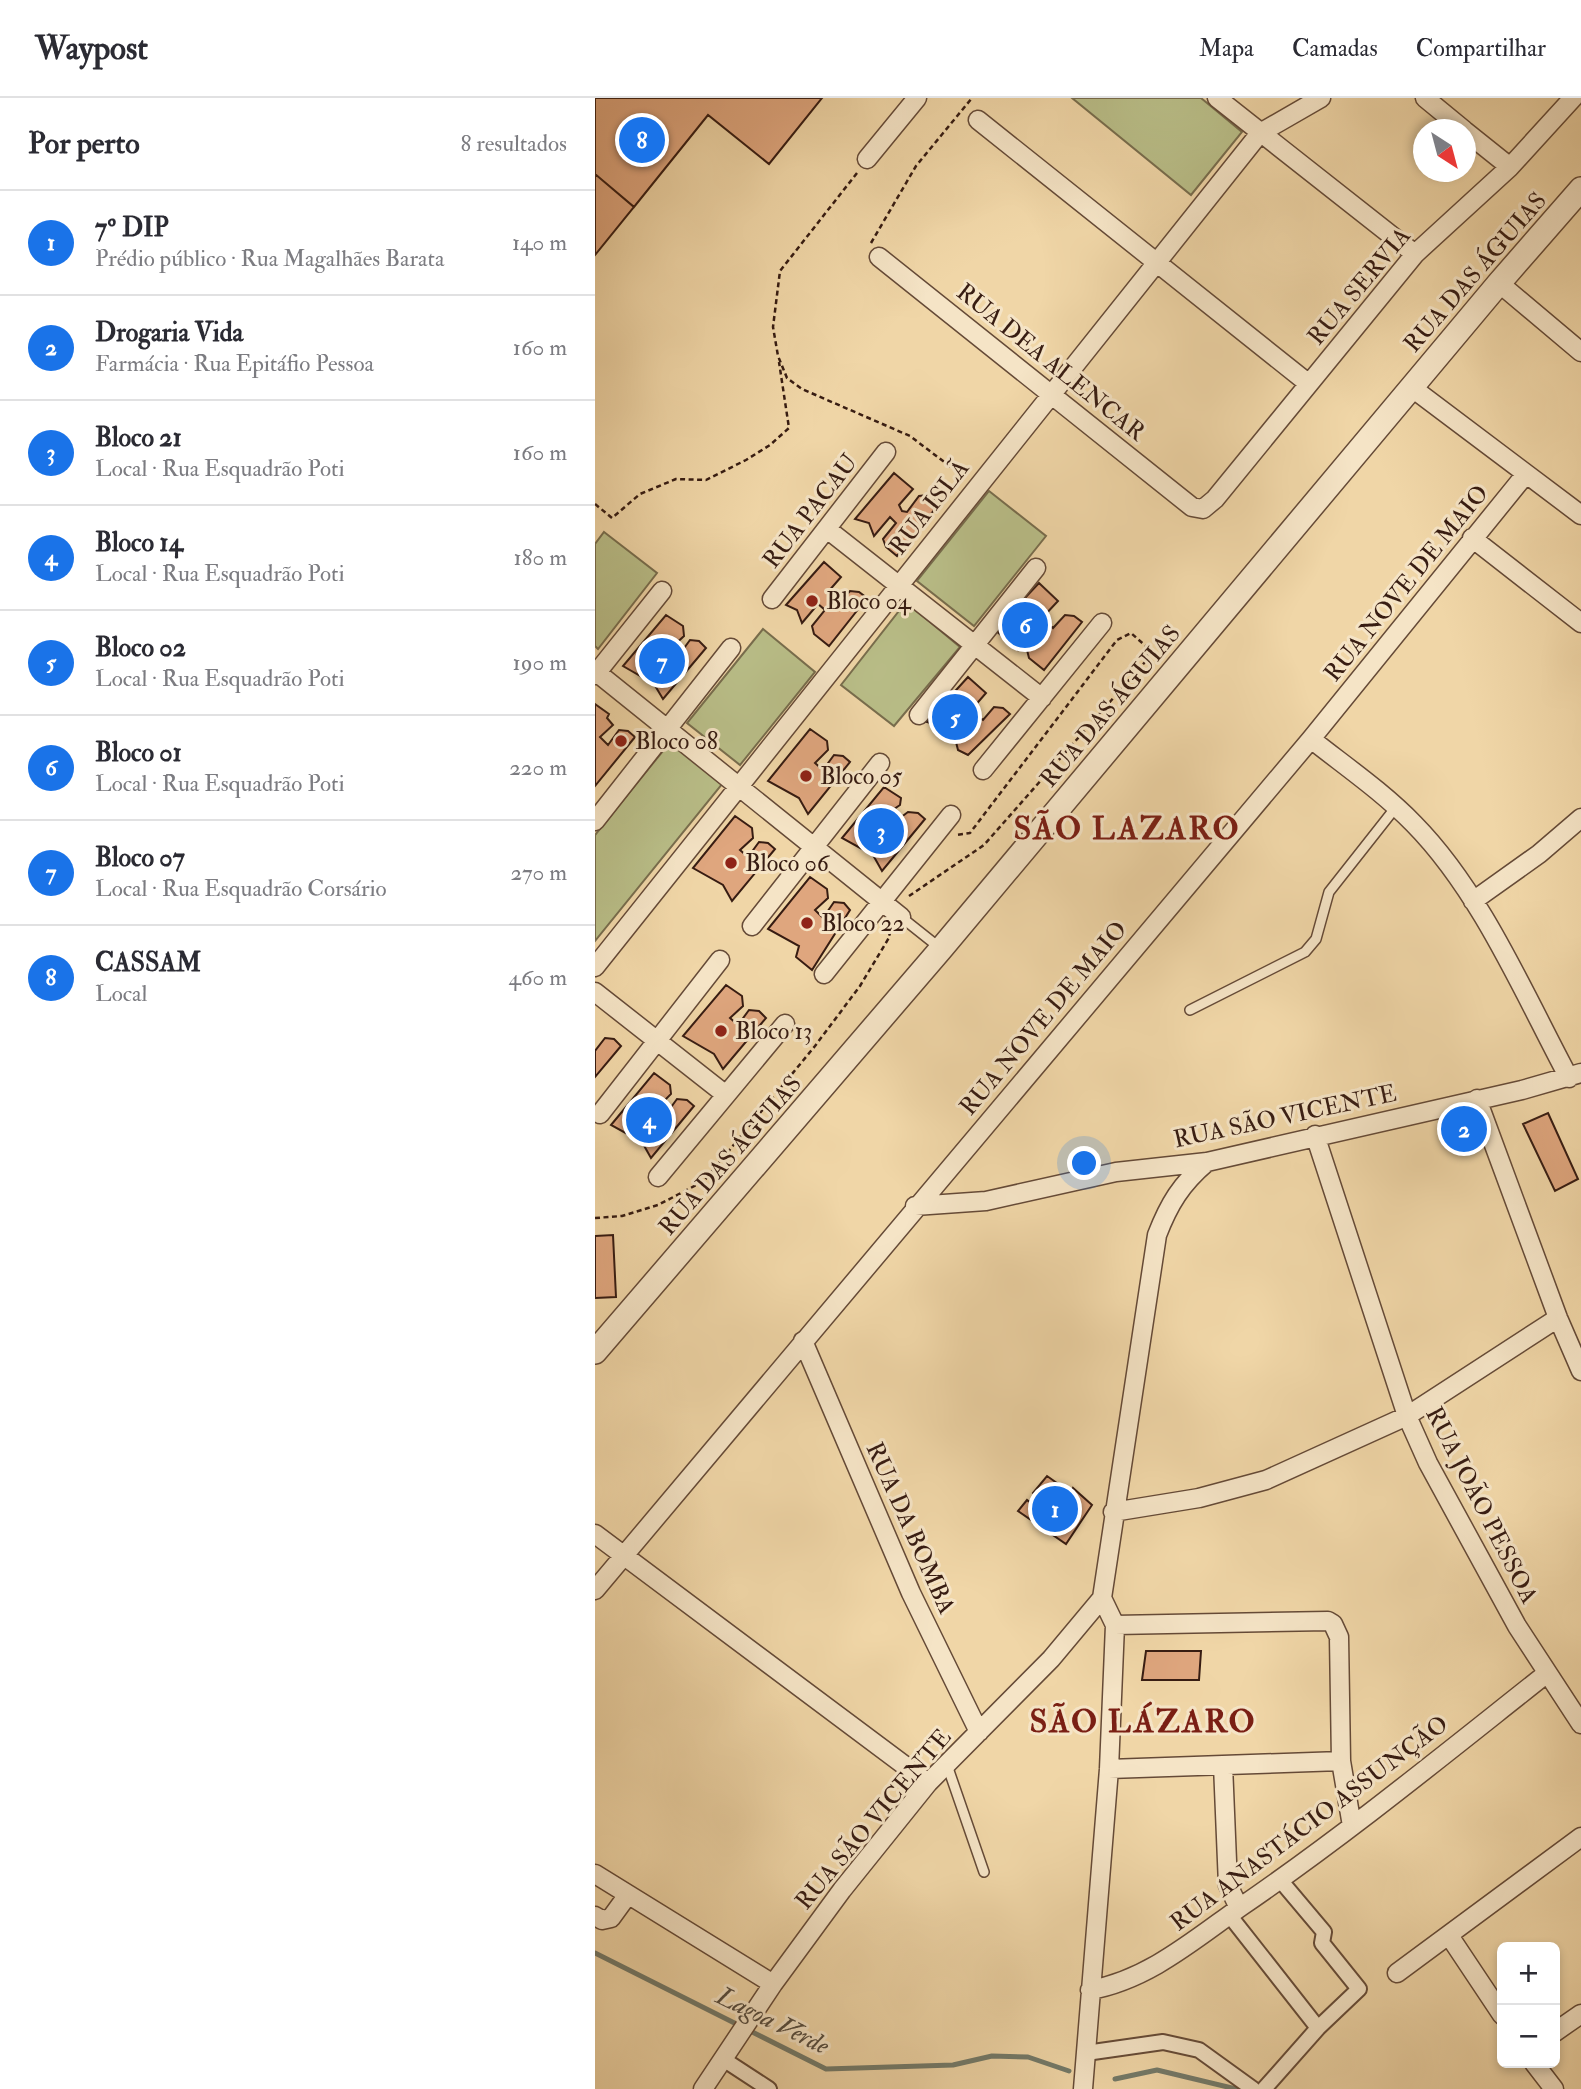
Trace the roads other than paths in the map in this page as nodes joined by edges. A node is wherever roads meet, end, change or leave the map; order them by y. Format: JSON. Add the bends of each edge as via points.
{"nodes":[{"id":1,"x":917,"y":98,"type":"edge"},
{"id":2,"x":1217,"y":98,"type":"edge"},
{"id":3,"x":1321,"y":98,"type":"edge"},
{"id":4,"x":1425,"y":98,"type":"edge"},
{"id":5,"x":1573,"y":98,"type":"edge"},
{"id":6,"x":1451,"y":119,"type":"edge"},
{"id":7,"x":978,"y":120,"type":"dead end"},
{"id":8,"x":1260,"y":133,"type":"junction"},
{"id":9,"x":1476,"y":139,"type":"edge"},
{"id":10,"x":867,"y":159,"type":"road end"},
{"id":11,"x":1510,"y":167,"type":"junction"},
{"id":12,"x":1581,"y":189,"type":"edge"},
{"id":13,"x":1415,"y":254,"type":"junction"},
{"id":14,"x":879,"y":257,"type":"road end"},
{"id":15,"x":1154,"y":263,"type":"junction"},
{"id":16,"x":1499,"y":283,"type":"junction"},
{"id":17,"x":1581,"y":352,"type":"edge"},
{"id":18,"x":1309,"y":384,"type":"junction"},
{"id":19,"x":1411,"y":387,"type":"junction"},
{"id":20,"x":1051,"y":392,"type":"junction"},
{"id":21,"x":885,"y":452,"type":"dead end"},
{"id":22,"x":1525,"y":475,"type":"junction"},
{"id":23,"x":1192,"y":507,"type":"joint"},
{"id":24,"x":1581,"y":515,"type":"edge"},
{"id":25,"x":827,"y":528,"type":"junction"},
{"id":26,"x":1472,"y":538,"type":"junction"},
{"id":27,"x":1036,"y":568,"type":"dead end"},
{"id":28,"x":899,"y":585,"type":"junction"},
{"id":29,"x":661,"y":591,"type":"dead end"},
{"id":30,"x":772,"y":599,"type":"dead end"},
{"id":31,"x":1102,"y":623,"type":"dead end"},
{"id":32,"x":1581,"y":623,"type":"edge"},
{"id":33,"x":975,"y":645,"type":"junction"},
{"id":34,"x":731,"y":648,"type":"dead end"},
{"id":35,"x":596,"y":673,"type":"edge"},
{"id":36,"x":1042,"y":698,"type":"junction"},
{"id":37,"x":919,"y":715,"type":"dead end"},
{"id":38,"x":667,"y":729,"type":"junction"},
{"id":39,"x":1311,"y":739,"type":"junction"},
{"id":40,"x":880,"y":763,"type":"dead end"},
{"id":41,"x":983,"y":770,"type":"dead end"},
{"id":42,"x":739,"y":786,"type":"junction"},
{"id":43,"x":1396,"y":807,"type":"junction"},
{"id":44,"x":951,"y":815,"type":"dead end"},
{"id":45,"x":595,"y":821,"type":"edge"},
{"id":46,"x":1578,"y":826,"type":"edge"},
{"id":47,"x":814,"y":847,"type":"junction"},
{"id":48,"x":1473,"y":901,"type":"junction"},
{"id":49,"x":890,"y":908,"type":"junction"},
{"id":50,"x":751,"y":926,"type":"dead end"},
{"id":51,"x":941,"y":949,"type":"junction"},
{"id":52,"x":720,"y":960,"type":"dead end"},
{"id":53,"x":595,"y":967,"type":"edge"},
{"id":54,"x":824,"y":974,"type":"dead end"},
{"id":55,"x":595,"y":992,"type":"edge"},
{"id":56,"x":1190,"y":1010,"type":"dead end"},
{"id":57,"x":785,"y":1024,"type":"dead end"},
{"id":58,"x":657,"y":1040,"type":"junction"},
{"id":59,"x":1575,"y":1076,"type":"edge"},
{"id":60,"x":726,"y":1095,"type":"junction"},
{"id":61,"x":1477,"y":1099,"type":"junction"},
{"id":62,"x":600,"y":1114,"type":"dead end"},
{"id":63,"x":1315,"y":1135,"type":"junction"},
{"id":64,"x":1207,"y":1162,"type":"junction"},
{"id":65,"x":658,"y":1177,"type":"dead end"},
{"id":66,"x":915,"y":1206,"type":"junction"},
{"id":67,"x":1558,"y":1318,"type":"junction"},
{"id":68,"x":803,"y":1341,"type":"junction"},
{"id":69,"x":595,"y":1352,"type":"edge"},
{"id":70,"x":1581,"y":1371,"type":"edge"},
{"id":71,"x":1406,"y":1416,"type":"junction"},
{"id":72,"x":1113,"y":1512,"type":"junction"},
{"id":73,"x":595,"y":1534,"type":"edge"},
{"id":74,"x":624,"y":1557,"type":"junction"},
{"id":75,"x":595,"y":1590,"type":"edge"},
{"id":76,"x":1102,"y":1598,"type":"junction"},
{"id":77,"x":1115,"y":1625,"type":"junction"},
{"id":78,"x":1546,"y":1674,"type":"junction"},
{"id":79,"x":1581,"y":1724,"type":"edge"},
{"id":80,"x":979,"y":1732,"type":"junction"},
{"id":81,"x":1341,"y":1761,"type":"junction"},
{"id":82,"x":947,"y":1765,"type":"junction"},
{"id":83,"x":1223,"y":1765,"type":"junction"},
{"id":84,"x":1109,"y":1769,"type":"junction"},
{"id":85,"x":928,"y":1783,"type":"junction"},
{"id":86,"x":1352,"y":1826,"type":"junction"},
{"id":87,"x":1581,"y":1837,"type":"edge"},
{"id":88,"x":984,"y":1871,"type":"dead end"},
{"id":89,"x":595,"y":1874,"type":"edge"},
{"id":90,"x":1281,"y":1881,"type":"junction"},
{"id":91,"x":627,"y":1896,"type":"junction"},
{"id":92,"x":1234,"y":1912,"type":"junction"},
{"id":93,"x":595,"y":1916,"type":"edge"},
{"id":94,"x":1450,"y":1937,"type":"junction"},
{"id":95,"x":1397,"y":1973,"type":"dead end"},
{"id":96,"x":773,"y":1984,"type":"junction"},
{"id":97,"x":1090,"y":1990,"type":"junction"},
{"id":98,"x":1497,"y":2008,"type":"edge"},
{"id":99,"x":1581,"y":2014,"type":"edge"},
{"id":100,"x":1318,"y":2028,"type":"junction"},
{"id":101,"x":1560,"y":2029,"type":"edge"},
{"id":102,"x":1086,"y":2053,"type":"junction"},
{"id":103,"x":723,"y":2059,"type":"junction"},
{"id":104,"x":1538,"y":2068,"type":"edge"},
{"id":105,"x":703,"y":2089,"type":"edge"},
{"id":106,"x":769,"y":2089,"type":"edge"},
{"id":107,"x":1083,"y":2089,"type":"edge"},
{"id":108,"x":1253,"y":2089,"type":"edge"},
{"id":109,"x":1265,"y":2089,"type":"edge"},
{"id":110,"x":1554,"y":2089,"type":"edge"}],
"edges":[{"from":1,"to":10,"type":"street"},
{"from":2,"to":8,"type":"street"},
{"from":3,"to":8,"type":"street","name":"RUA ISLÃ"},
{"from":4,"to":6,"type":"street"},
{"from":5,"to":11,"type":"street","name":"RUA SERVIA"},
{"from":7,"to":15,"type":"street"},
{"from":8,"to":13,"type":"street"},
{"from":8,"to":15,"type":"street","name":"RUA ISLÃ"},
{"from":9,"to":11,"type":"street"},
{"from":11,"to":13,"type":"street","name":"RUA SERVIA"},
{"from":12,"to":16,"type":"street","name":"RUA DAS ÁGUIAS"},
{"from":13,"to":18,"type":"street","name":"RUA SERVIA"},
{"from":14,"to":20,"type":"street","name":"RUA DEA ALENCAR"},
{"from":15,"to":18,"type":"street"},
{"from":15,"to":20,"type":"street","name":"RUA ISLÃ"},
{"from":16,"to":17,"type":"street"},
{"from":16,"to":19,"type":"street","name":"RUA DAS ÁGUIAS"},
{"from":18,"to":23,"type":"street","name":"RUA SERVIA","via":[[1215,499],[1203,509]]},
{"from":19,"to":22,"type":"street"},
{"from":19,"to":51,"type":"street","name":"RUA DAS ÁGUIAS"},
{"from":20,"to":23,"type":"street","name":"RUA DEA ALENCAR"},
{"from":20,"to":28,"type":"street","name":"RUA ISLÃ"},
{"from":21,"to":25,"type":"street","name":"RUA PACAU"},
{"from":22,"to":24,"type":"street"},
{"from":22,"to":26,"type":"street","name":"RUA NOVE DE MAIO"},
{"from":25,"to":28,"type":"street"},
{"from":25,"to":30,"type":"street","name":"RUA PACAU"},
{"from":26,"to":32,"type":"street"},
{"from":26,"to":39,"type":"street","name":"RUA NOVE DE MAIO"},
{"from":27,"to":33,"type":"street"},
{"from":28,"to":33,"type":"street"},
{"from":28,"to":42,"type":"street","name":"RUA ISLÃ"},
{"from":29,"to":35,"type":"street"},
{"from":31,"to":36,"type":"street"},
{"from":33,"to":36,"type":"street"},
{"from":33,"to":37,"type":"street"},
{"from":34,"to":38,"type":"street"},
{"from":35,"to":38,"type":"street"},
{"from":36,"to":41,"type":"street"},
{"from":38,"to":42,"type":"street"},
{"from":38,"to":45,"type":"street"},
{"from":39,"to":43,"type":"street"},
{"from":39,"to":66,"type":"street","name":"RUA NOVE DE MAIO"},
{"from":40,"to":47,"type":"street"},
{"from":42,"to":47,"type":"street"},
{"from":42,"to":53,"type":"street","name":"RUA ISLÃ"},
{"from":43,"to":48,"type":"street"},
{"from":43,"to":56,"type":"lane","via":[[1329,892],[1316,939],[1305,952]]},
{"from":44,"to":49,"type":"street"},
{"from":46,"to":48,"type":"street"},
{"from":47,"to":49,"type":"street"},
{"from":47,"to":50,"type":"street"},
{"from":48,"to":59,"type":"street"},
{"from":49,"to":51,"type":"lane"},
{"from":49,"to":54,"type":"street"},
{"from":51,"to":69,"type":"street","name":"RUA DAS ÁGUIAS"},
{"from":52,"to":58,"type":"street"},
{"from":55,"to":58,"type":"street"},
{"from":57,"to":60,"type":"street"},
{"from":58,"to":60,"type":"street"},
{"from":58,"to":62,"type":"street"},
{"from":59,"to":61,"type":"street","name":"RUA SÃO VICENTE"},
{"from":60,"to":65,"type":"street"},
{"from":61,"to":63,"type":"street","name":"RUA SÃO VICENTE"},
{"from":61,"to":67,"type":"street"},
{"from":63,"to":64,"type":"street","name":"RUA SÃO VICENTE"},
{"from":63,"to":71,"type":"street","name":"RUA JOÃO PESSOA"},
{"from":64,"to":66,"type":"street","name":"RUA SÃO VICENTE","via":[[1116,1172],[986,1201]]},
{"from":64,"to":72,"type":"street","via":[[1183,1182],[1157,1234]]},
{"from":66,"to":68,"type":"street","name":"RUA NOVE DE MAIO"},
{"from":67,"to":70,"type":"street"},
{"from":67,"to":71,"type":"street"},
{"from":68,"to":74,"type":"street","name":"RUA NOVE DE MAIO"},
{"from":68,"to":80,"type":"street","name":"RUA DA BOMBA","via":[[911,1593]]},
{"from":71,"to":72,"type":"street","via":[[1266,1480],[1199,1498]]},
{"from":71,"to":78,"type":"street","name":"RUA JOÃO PESSOA","via":[[1482,1564]]},
{"from":72,"to":76,"type":"street"},
{"from":73,"to":74,"type":"street"},
{"from":74,"to":75,"type":"street","name":"RUA NOVE DE MAIO"},
{"from":74,"to":85,"type":"street"},
{"from":76,"to":77,"type":"street"},
{"from":76,"to":80,"type":"street","name":"RUA SÃO VICENTE","via":[[1051,1659]]},
{"from":77,"to":81,"type":"street","via":[[1333,1624],[1339,1637]]},
{"from":77,"to":84,"type":"street"},
{"from":78,"to":79,"type":"street","name":"RUA JOÃO PESSOA"},
{"from":78,"to":86,"type":"street","name":"RUA ANASTÁCIO ASSUNÇÃO"},
{"from":80,"to":82,"type":"street","name":"RUA SÃO VICENTE"},
{"from":81,"to":83,"type":"street"},
{"from":81,"to":86,"type":"street"},
{"from":82,"to":85,"type":"street","name":"RUA SÃO VICENTE"},
{"from":82,"to":88,"type":"lane"},
{"from":83,"to":84,"type":"street"},
{"from":83,"to":92,"type":"street","via":[[1228,1885]]},
{"from":84,"to":97,"type":"street"},
{"from":85,"to":96,"type":"street","name":"RUA SÃO VICENTE"},
{"from":86,"to":90,"type":"street","name":"RUA ANASTÁCIO ASSUNÇÃO"},
{"from":87,"to":94,"type":"street"},
{"from":89,"to":91,"type":"street"},
{"from":90,"to":92,"type":"street","name":"RUA ANASTÁCIO ASSUNÇÃO"},
{"from":90,"to":100,"type":"street","via":[[1324,1932],[1322,1943],[1359,1989]]},
{"from":91,"to":93,"type":"street","via":[[611,1918]]},
{"from":91,"to":96,"type":"street"},
{"from":92,"to":97,"type":"street","name":"RUA ANASTÁCIO ASSUNÇÃO","via":[[1133,1979]]},
{"from":92,"to":100,"type":"street"},
{"from":94,"to":95,"type":"street"},
{"from":94,"to":98,"type":"street"},
{"from":96,"to":103,"type":"street","name":"RUA SÃO VICENTE"},
{"from":97,"to":102,"type":"street"},
{"from":99,"to":101,"type":"street"},
{"from":100,"to":109,"type":"street"},
{"from":102,"to":107,"type":"street"},
{"from":102,"to":108,"type":"street","via":[[1163,2042],[1199,2050]]},
{"from":103,"to":105,"type":"street","name":"RUA SÃO VICENTE"},
{"from":103,"to":106,"type":"street"},
{"from":104,"to":110,"type":"street"}]}
